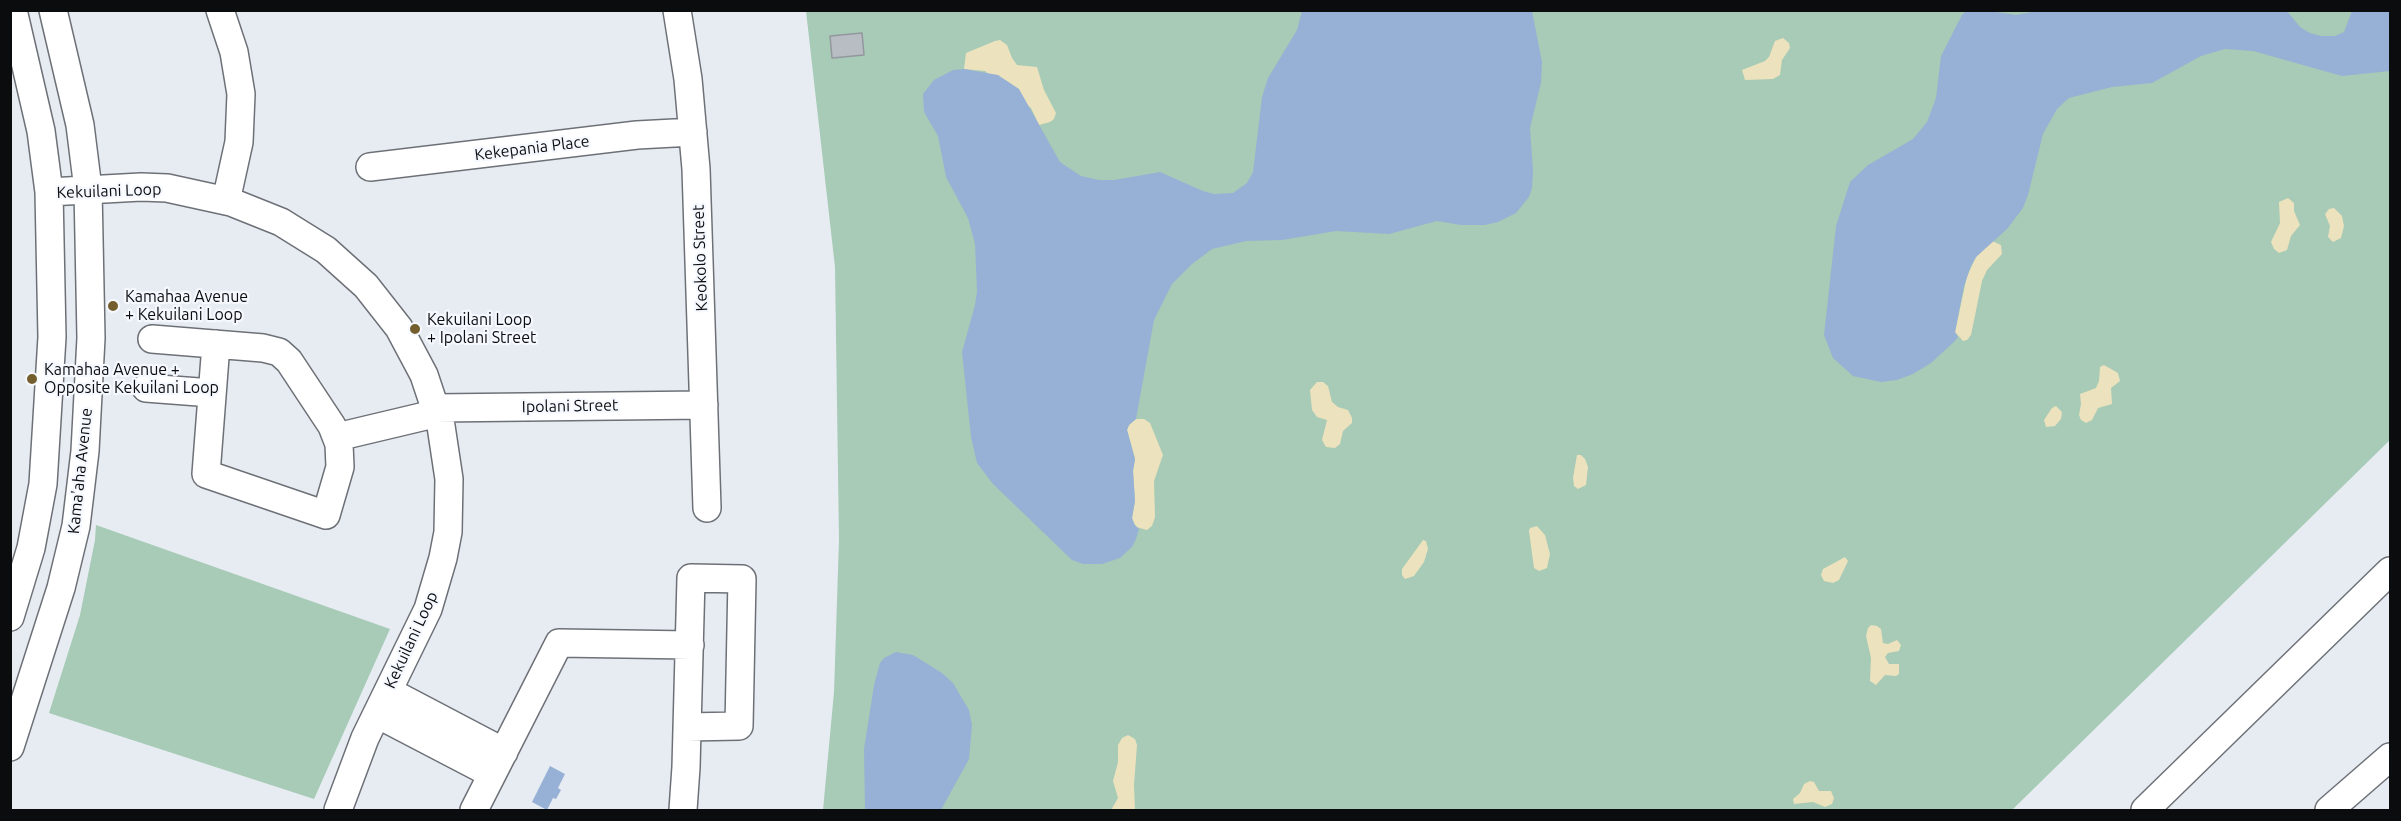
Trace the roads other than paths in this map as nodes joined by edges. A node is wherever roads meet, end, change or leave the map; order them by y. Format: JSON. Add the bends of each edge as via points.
{"nodes":[{"id":1,"x":13,"y":10,"type":"edge"},
{"id":2,"x":53,"y":10,"type":"edge"},
{"id":3,"x":220,"y":10,"type":"edge"},
{"id":4,"x":677,"y":10,"type":"edge"},
{"id":5,"x":693,"y":132,"type":"junction"},
{"id":6,"x":370,"y":166,"type":"dead end"},
{"id":7,"x":88,"y":189,"type":"junction"},
{"id":8,"x":49,"y":192,"type":"junction"},
{"id":9,"x":226,"y":201,"type":"junction"},
{"id":10,"x":152,"y":339,"type":"dead end"},
{"id":11,"x":216,"y":344,"type":"junction"},
{"id":12,"x":146,"y":388,"type":"dead end"},
{"id":13,"x":212,"y":393,"type":"junction"},
{"id":14,"x":704,"y":405,"type":"junction"},
{"id":15,"x":437,"y":411,"type":"junction"},
{"id":16,"x":337,"y":437,"type":"junction"},
{"id":17,"x":707,"y":508,"type":"dead end"},
{"id":18,"x":2391,"y":571,"type":"edge"},
{"id":19,"x":10,"y":617,"type":"edge"},
{"id":20,"x":690,"y":645,"type":"junction"},
{"id":21,"x":382,"y":702,"type":"junction"},
{"id":22,"x":687,"y":727,"type":"junction"},
{"id":23,"x":10,"y":747,"type":"edge"},
{"id":24,"x":2391,"y":757,"type":"edge"},
{"id":25,"x":498,"y":763,"type":"junction"},
{"id":26,"x":338,"y":810,"type":"edge"},
{"id":27,"x":474,"y":810,"type":"edge"},
{"id":28,"x":683,"y":810,"type":"edge"},
{"id":29,"x":2145,"y":810,"type":"edge"},
{"id":30,"x":2330,"y":810,"type":"edge"}],
"edges":[{"from":1,"to":8,"type":"street","via":[[39,121]]},
{"from":2,"to":7,"type":"street","name":"Kama'aha Avenue","via":[[80,125]]},
{"from":3,"to":9,"type":"street","via":[[234,52],[241,94],[239,142]]},
{"from":4,"to":5,"type":"street","name":"Keokolo Street"},
{"from":5,"to":6,"type":"street","name":"Kekepania Place"},
{"from":5,"to":14,"type":"street","name":"Keokolo Street"},
{"from":7,"to":8,"type":"street","name":"Kekuilani Loop"},
{"from":7,"to":9,"type":"street","name":"Kekuilani Loop","via":[[154,187]]},
{"from":7,"to":23,"type":"street","name":"Kama'aha Avenue","via":[[92,338],[76,526],[61,588]]},
{"from":8,"to":19,"type":"street","via":[[52,337],[43,484],[31,548]]},
{"from":9,"to":15,"type":"street","name":"Kekuilani Loop","via":[[304,235],[366,286],[413,351]]},
{"from":10,"to":11,"type":"street"},
{"from":11,"to":13,"type":"street"},
{"from":11,"to":16,"type":"street","via":[[271,349],[285,356]]},
{"from":12,"to":13,"type":"street"},
{"from":13,"to":16,"type":"street","via":[[206,474],[326,515],[340,467]]},
{"from":14,"to":15,"type":"street","name":"Ipolani Street"},
{"from":14,"to":17,"type":"street","name":"Keokolo Street"},
{"from":15,"to":16,"type":"street","name":"Ipolani Street"},
{"from":15,"to":21,"type":"street","name":"Kekuilani Loop","via":[[449,479],[448,532],[428,609]]},
{"from":18,"to":29,"type":"street"},
{"from":20,"to":22,"type":"street"},
{"from":20,"to":22,"type":"street","via":[[691,578],[742,579],[739,726]]},
{"from":20,"to":25,"type":"street","via":[[559,643]]},
{"from":21,"to":25,"type":"street"},
{"from":21,"to":26,"type":"street","name":"Kekuilani Loop"},
{"from":22,"to":28,"type":"street"},
{"from":24,"to":30,"type":"street"},
{"from":25,"to":27,"type":"street"}]}
